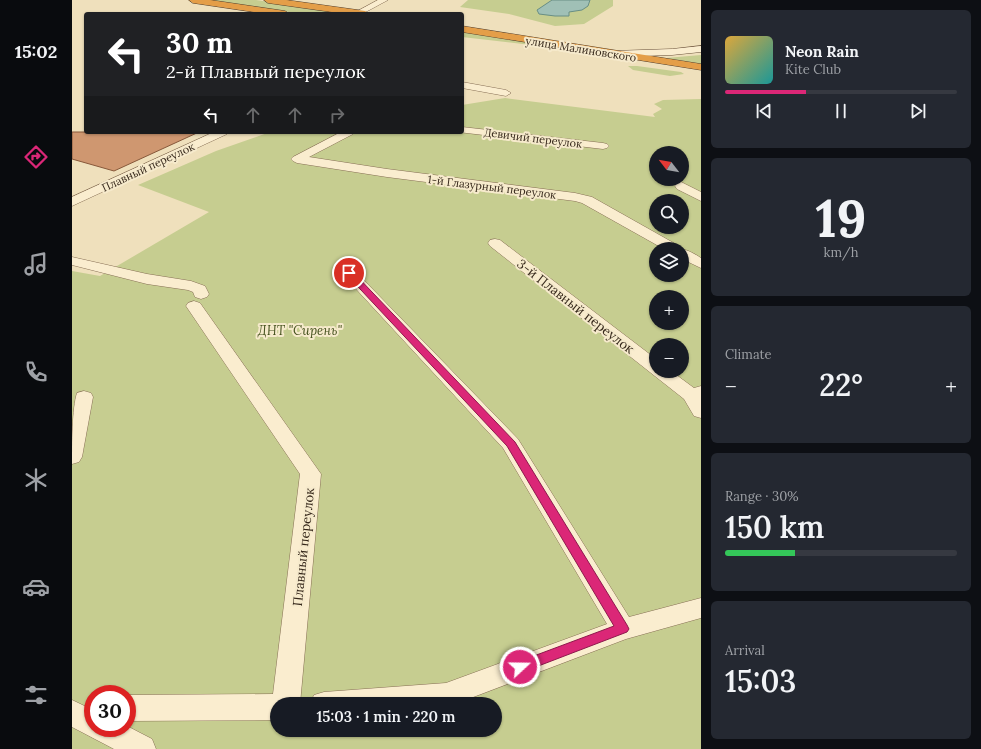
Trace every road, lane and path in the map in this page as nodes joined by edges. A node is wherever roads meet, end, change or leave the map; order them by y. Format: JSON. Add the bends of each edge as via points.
{"nodes":[{"id":1,"x":193,"y":0,"type":"edge"},
{"id":2,"x":268,"y":0,"type":"edge"},
{"id":3,"x":384,"y":0,"type":"edge"},
{"id":4,"x":272,"y":12,"type":"edge"},
{"id":5,"x":348,"y":12,"type":"edge"},
{"id":6,"x":364,"y":12,"type":"edge"},
{"id":7,"x":464,"y":29,"type":"edge"},
{"id":8,"x":464,"y":39,"type":"edge"},
{"id":9,"x":701,"y":50,"type":"edge"},
{"id":10,"x":672,"y":52,"type":"junction"},
{"id":11,"x":701,"y":53,"type":"edge"},
{"id":12,"x":612,"y":54,"type":"junction"},
{"id":13,"x":701,"y":67,"type":"edge"},
{"id":14,"x":701,"y":72,"type":"edge"},
{"id":15,"x":464,"y":85,"type":"edge"},
{"id":16,"x":506,"y":93,"type":"dead end"},
{"id":17,"x":464,"y":130,"type":"edge"},
{"id":18,"x":219,"y":134,"type":"edge"},
{"id":19,"x":345,"y":134,"type":"edge"},
{"id":20,"x":603,"y":146,"type":"dead end"},
{"id":21,"x":681,"y":186,"type":"dead end"},
{"id":22,"x":701,"y":197,"type":"edge"},
{"id":23,"x":72,"y":202,"type":"edge"},
{"id":24,"x":662,"y":242,"type":"edge"},
{"id":25,"x":495,"y":243,"type":"dead end"},
{"id":26,"x":689,"y":258,"type":"edge"},
{"id":27,"x":72,"y":261,"type":"edge"},
{"id":28,"x":701,"y":264,"type":"edge"},
{"id":29,"x":349,"y":273,"type":"dead end"},
{"id":30,"x":649,"y":363,"type":"edge"},
{"id":31,"x":669,"y":378,"type":"edge"},
{"id":32,"x":84,"y":397,"type":"dead end"},
{"id":33,"x":698,"y":400,"type":"edge"},
{"id":34,"x":72,"y":458,"type":"edge"},
{"id":35,"x":701,"y":608,"type":"edge"},
{"id":36,"x":622,"y":629,"type":"junction"},
{"id":37,"x":287,"y":697,"type":"edge"},
{"id":38,"x":419,"y":697,"type":"edge"},
{"id":39,"x":270,"y":707,"type":"edge"},
{"id":40,"x":72,"y":708,"type":"edge"},
{"id":41,"x":84,"y":708,"type":"edge"},
{"id":42,"x":136,"y":708,"type":"edge"},
{"id":43,"x":72,"y":712,"type":"edge"},
{"id":44,"x":84,"y":719,"type":"edge"},
{"id":45,"x":119,"y":737,"type":"edge"},
{"id":46,"x":142,"y":749,"type":"edge"}],
"edges":[{"from":1,"to":4,"type":"highway"},
{"from":2,"to":5,"type":"highway"},
{"from":3,"to":6,"type":"street"},
{"from":7,"to":12,"type":"highway","name":"улица Малиновского"},
{"from":8,"to":14,"type":"highway","name":"улица Малиновского"},
{"from":9,"to":10,"type":"main road"},
{"from":10,"to":11,"type":"main road"},
{"from":10,"to":12,"type":"main road"},
{"from":12,"to":13,"type":"highway","name":"улица Малиновского"},
{"from":15,"to":16,"type":"street"},
{"from":17,"to":20,"type":"street","name":"Девичий переулок"},
{"from":18,"to":23,"type":"street","name":"Плавный переулок"},
{"from":19,"to":24,"type":"street","name":"1-й Глазурный переулок","via":[[297,159],[587,200]]},
{"from":21,"to":22,"type":"street"},
{"from":25,"to":30,"type":"street","name":"3-й Плавный переулок"},
{"from":26,"to":28,"type":"street"},
{"from":27,"to":37,"type":"street","name":"Плавный переулок","via":[[200,289],[197,300],[311,474]]},
{"from":29,"to":36,"type":"street","via":[[511,444]]},
{"from":31,"to":33,"type":"street"},
{"from":32,"to":34,"type":"street"},
{"from":35,"to":36,"type":"street"},
{"from":36,"to":38,"type":"street","via":[[446,695]]},
{"from":39,"to":42,"type":"street"},
{"from":40,"to":41,"type":"street"},
{"from":43,"to":44,"type":"street"},
{"from":45,"to":46,"type":"street"}]}
